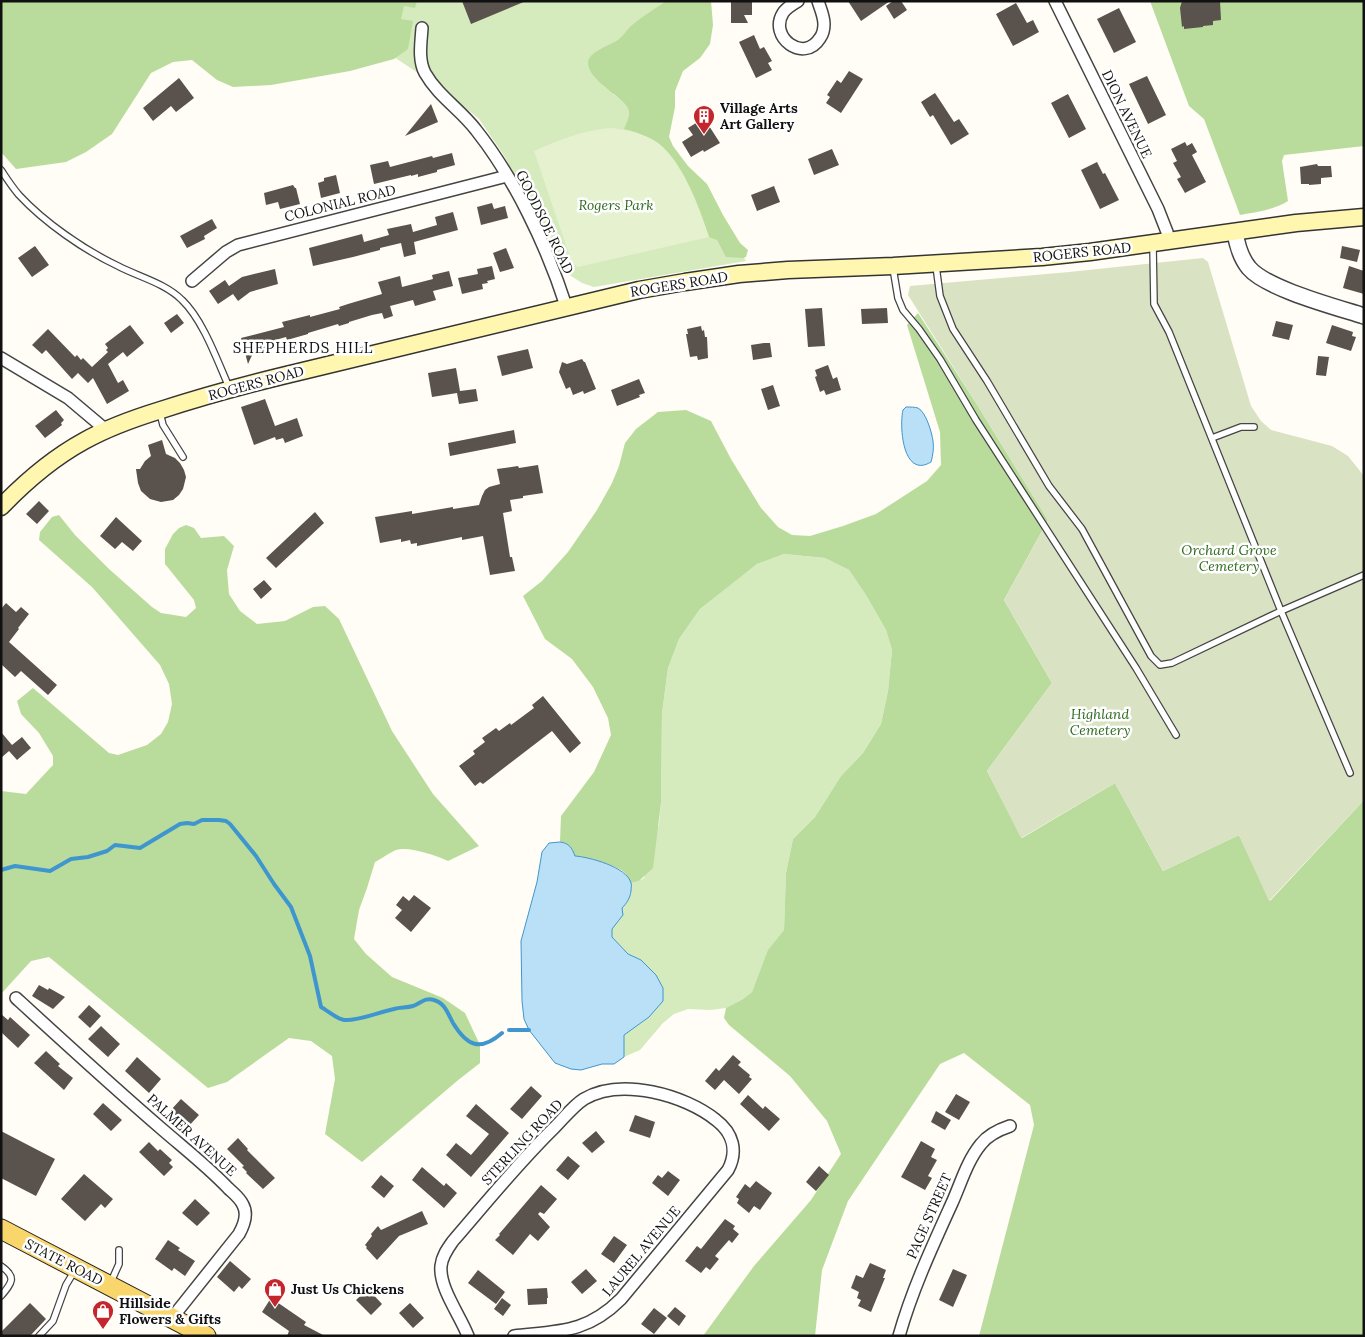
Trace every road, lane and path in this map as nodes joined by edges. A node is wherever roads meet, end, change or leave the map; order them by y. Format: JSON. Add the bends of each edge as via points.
{"nodes":[{"id":1,"x":798,"y":1,"type":"edge"},
{"id":2,"x":818,"y":1,"type":"edge"},
{"id":3,"x":1054,"y":1,"type":"edge"},
{"id":4,"x":422,"y":28,"type":"dead end"},
{"id":5,"x":1,"y":170,"type":"edge"},
{"id":6,"x":507,"y":176,"type":"junction"},
{"id":7,"x":1364,"y":217,"type":"edge"},
{"id":8,"x":1235,"y":232,"type":"junction"},
{"id":9,"x":1169,"y":241,"type":"junction"},
{"id":10,"x":1153,"y":244,"type":"junction"},
{"id":11,"x":936,"y":264,"type":"junction"},
{"id":12,"x":893,"y":266,"type":"junction"},
{"id":13,"x":192,"y":281,"type":"dead end"},
{"id":14,"x":566,"y":306,"type":"junction"},
{"id":15,"x":1364,"y":316,"type":"edge"},
{"id":16,"x":1,"y":358,"type":"edge"},
{"id":17,"x":229,"y":389,"type":"junction"},
{"id":18,"x":159,"y":410,"type":"junction"},
{"id":19,"x":1254,"y":427,"type":"dead end"},
{"id":20,"x":106,"y":430,"type":"junction"},
{"id":21,"x":1212,"y":438,"type":"junction"},
{"id":22,"x":183,"y":457,"type":"dead end"},
{"id":23,"x":1,"y":507,"type":"edge"},
{"id":24,"x":1364,"y":575,"type":"edge"},
{"id":25,"x":1281,"y":611,"type":"junction"},
{"id":26,"x":1176,"y":735,"type":"dead end"},
{"id":27,"x":1350,"y":773,"type":"dead end"},
{"id":28,"x":16,"y":998,"type":"dead end"},
{"id":29,"x":1010,"y":1126,"type":"dead end"},
{"id":30,"x":734,"y":1152,"type":"joint"},
{"id":31,"x":2,"y":1231,"type":"edge"},
{"id":32,"x":119,"y":1250,"type":"dead end"},
{"id":33,"x":1,"y":1266,"type":"edge"},
{"id":34,"x":76,"y":1268,"type":"junction"},
{"id":35,"x":110,"y":1286,"type":"junction"},
{"id":36,"x":1,"y":1296,"type":"edge"},
{"id":37,"x":172,"y":1318,"type":"junction"},
{"id":38,"x":39,"y":1336,"type":"edge"},
{"id":39,"x":206,"y":1336,"type":"edge"},
{"id":40,"x":468,"y":1336,"type":"edge"},
{"id":41,"x":514,"y":1336,"type":"edge"},
{"id":42,"x":900,"y":1336,"type":"edge"}],
"edges":[{"from":1,"to":2,"type":"street","via":[[784,12],[780,27],[787,43],[801,49],[817,43],[822,34],[824,21]]},
{"from":3,"to":9,"type":"street","name":"DION AVENUE","via":[[1158,209]]},
{"from":4,"to":6,"type":"street","name":"GOODSOE ROAD","via":[[420,48],[425,73],[476,129]]},
{"from":5,"to":17,"type":"lane","via":[[20,196],[69,238],[182,300],[203,331]]},
{"from":6,"to":13,"type":"street","name":"COLONIAL ROAD","via":[[238,245]]},
{"from":6,"to":14,"type":"street","name":"GOODSOE ROAD","via":[[526,211]]},
{"from":7,"to":8,"type":"main road","name":"ROGERS ROAD"},
{"from":8,"to":9,"type":"main road","name":"ROGERS ROAD"},
{"from":8,"to":15,"type":"street","via":[[1242,256],[1249,268],[1261,278]]},
{"from":9,"to":10,"type":"main road","name":"ROGERS ROAD"},
{"from":10,"to":11,"type":"main road","name":"ROGERS ROAD","via":[[1042,257]]},
{"from":10,"to":21,"type":"lane","via":[[1154,304],[1169,332]]},
{"from":11,"to":12,"type":"main road","name":"ROGERS ROAD"},
{"from":11,"to":25,"type":"lane","via":[[940,296],[953,329],[1049,486],[1082,529],[1156,662],[1160,665],[1172,663]]},
{"from":12,"to":14,"type":"main road","name":"ROGERS ROAD","via":[[739,274]]},
{"from":12,"to":26,"type":"lane","via":[[903,310],[943,365]]},
{"from":14,"to":17,"type":"main road","name":"ROGERS ROAD"},
{"from":16,"to":20,"type":"street","via":[[68,398]]},
{"from":17,"to":18,"type":"main road","name":"ROGERS ROAD"},
{"from":18,"to":20,"type":"main road","name":"ROGERS ROAD"},
{"from":18,"to":22,"type":"lane","via":[[163,425]]},
{"from":19,"to":21,"type":"lane","via":[[1241,427]]},
{"from":20,"to":23,"type":"main road","name":"ROGERS ROAD","via":[[55,460]]},
{"from":21,"to":25,"type":"lane"},
{"from":24,"to":25,"type":"lane"},
{"from":25,"to":27,"type":"lane"},
{"from":28,"to":37,"type":"street","name":"PALMER AVENUE","via":[[221,1180],[244,1206],[245,1220],[239,1234]]},
{"from":29,"to":42,"type":"street","name":"PAGE STREET","via":[[990,1135],[971,1160],[927,1257]]},
{"from":30,"to":40,"type":"street","name":"STERLING ROAD","via":[[732,1140],[723,1126],[709,1114],[678,1098],[624,1090],[598,1093],[585,1099],[532,1149],[446,1251],[441,1274]]},
{"from":30,"to":41,"type":"street","name":"LAUREL AVENUE","via":[[722,1177],[609,1310],[579,1327]]},
{"from":31,"to":34,"type":"main road","name":"STATE ROAD"},
{"from":32,"to":35,"type":"lane","via":[[119,1264]]},
{"from":33,"to":36,"type":"lane","via":[[11,1277]]},
{"from":34,"to":35,"type":"main road","name":"STATE ROAD"},
{"from":34,"to":38,"type":"lane","via":[[66,1285],[54,1322]]},
{"from":35,"to":37,"type":"main road","name":"STATE ROAD"},
{"from":37,"to":39,"type":"main road","name":"STATE ROAD"}]}
